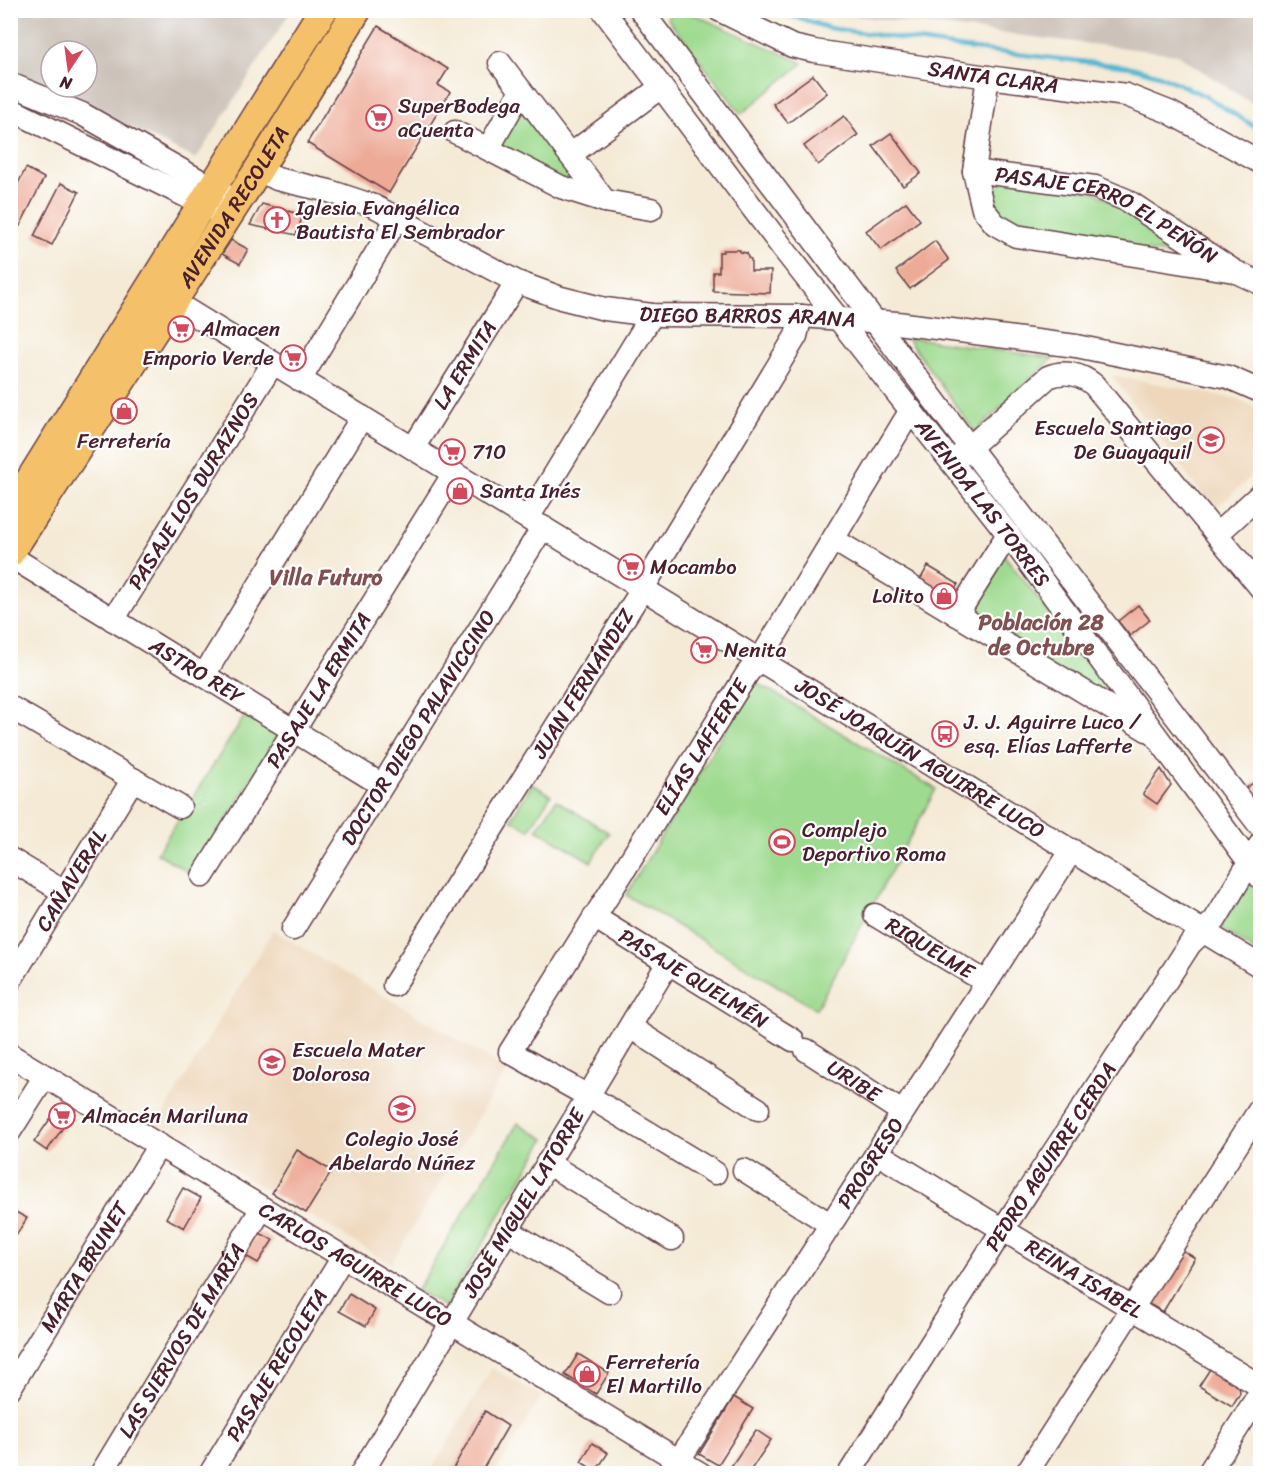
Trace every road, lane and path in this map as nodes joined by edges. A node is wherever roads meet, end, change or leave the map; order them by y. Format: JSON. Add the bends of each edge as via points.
{"nodes":[{"id":1,"x":323,"y":10,"type":"edge"},
{"id":2,"x":357,"y":10,"type":"edge"},
{"id":3,"x":603,"y":10,"type":"edge"},
{"id":4,"x":641,"y":10,"type":"edge"},
{"id":5,"x":719,"y":10,"type":"edge"},
{"id":6,"x":500,"y":63,"type":"dead end"},
{"id":7,"x":988,"y":77,"type":"junction"},
{"id":8,"x":10,"y":84,"type":"edge"},
{"id":9,"x":661,"y":87,"type":"junction"},
{"id":10,"x":521,"y":91,"type":"junction"},
{"id":11,"x":10,"y":109,"type":"edge"},
{"id":12,"x":455,"y":132,"type":"dead end"},
{"id":13,"x":488,"y":149,"type":"junction"},
{"id":14,"x":570,"y":155,"type":"junction"},
{"id":15,"x":1260,"y":162,"type":"edge"},
{"id":16,"x":258,"y":170,"type":"junction"},
{"id":17,"x":974,"y":171,"type":"junction"},
{"id":18,"x":207,"y":196,"type":"junction"},
{"id":19,"x":605,"y":201,"type":"junction"},
{"id":20,"x":651,"y":209,"type":"dead end"},
{"id":21,"x":232,"y":210,"type":"junction"},
{"id":22,"x":398,"y":217,"type":"junction"},
{"id":23,"x":809,"y":233,"type":"junction"},
{"id":24,"x":785,"y":251,"type":"junction"},
{"id":25,"x":1234,"y":271,"type":"junction"},
{"id":26,"x":517,"y":282,"type":"junction"},
{"id":27,"x":1260,"y":283,"type":"edge"},
{"id":28,"x":162,"y":295,"type":"junction"},
{"id":29,"x":652,"y":315,"type":"junction"},
{"id":30,"x":801,"y":316,"type":"junction"},
{"id":31,"x":838,"y":318,"type":"junction"},
{"id":32,"x":875,"y":320,"type":"junction"},
{"id":33,"x":273,"y":363,"type":"junction"},
{"id":34,"x":300,"y":380,"type":"junction"},
{"id":35,"x":1260,"y":391,"type":"edge"},
{"id":36,"x":911,"y":410,"type":"junction"},
{"id":37,"x":362,"y":417,"type":"junction"},
{"id":38,"x":413,"y":448,"type":"junction"},
{"id":39,"x":970,"y":448,"type":"junction"},
{"id":40,"x":953,"y":463,"type":"junction"},
{"id":41,"x":454,"y":473,"type":"junction"},
{"id":42,"x":1260,"y":495,"type":"edge"},
{"id":43,"x":10,"y":512,"type":"edge"},
{"id":44,"x":535,"y":523,"type":"junction"},
{"id":45,"x":1008,"y":534,"type":"junction"},
{"id":46,"x":1217,"y":534,"type":"junction"},
{"id":47,"x":834,"y":540,"type":"junction"},
{"id":48,"x":10,"y":555,"type":"edge"},
{"id":49,"x":1260,"y":587,"type":"edge"},
{"id":50,"x":642,"y":588,"type":"junction"},
{"id":51,"x":957,"y":615,"type":"junction"},
{"id":52,"x":113,"y":620,"type":"junction"},
{"id":53,"x":759,"y":659,"type":"junction"},
{"id":54,"x":204,"y":675,"type":"junction"},
{"id":55,"x":10,"y":706,"type":"edge"},
{"id":56,"x":294,"y":730,"type":"junction"},
{"id":57,"x":1156,"y":735,"type":"junction"},
{"id":58,"x":133,"y":779,"type":"junction"},
{"id":59,"x":382,"y":785,"type":"junction"},
{"id":60,"x":180,"y":807,"type":"dead end"},
{"id":61,"x":1260,"y":826,"type":"edge"},
{"id":62,"x":1072,"y":850,"type":"junction"},
{"id":63,"x":10,"y":860,"type":"edge"},
{"id":64,"x":1257,"y":862,"type":"edge"},
{"id":65,"x":203,"y":876,"type":"dead end"},
{"id":66,"x":64,"y":892,"type":"junction"},
{"id":67,"x":875,"y":915,"type":"dead end"},
{"id":68,"x":594,"y":917,"type":"junction"},
{"id":69,"x":293,"y":929,"type":"dead end"},
{"id":70,"x":1204,"y":931,"type":"junction"},
{"id":71,"x":668,"y":963,"type":"junction"},
{"id":72,"x":1260,"y":966,"type":"edge"},
{"id":73,"x":10,"y":981,"type":"edge"},
{"id":74,"x":986,"y":982,"type":"junction"},
{"id":75,"x":394,"y":986,"type":"dead end"},
{"id":76,"x":630,"y":1027,"type":"junction"},
{"id":77,"x":799,"y":1045,"type":"joint"},
{"id":78,"x":10,"y":1055,"type":"edge"},
{"id":79,"x":45,"y":1076,"type":"junction"},
{"id":80,"x":588,"y":1096,"type":"junction"},
{"id":81,"x":758,"y":1108,"type":"dead end"},
{"id":82,"x":1260,"y":1109,"type":"edge"},
{"id":83,"x":902,"y":1112,"type":"junction"},
{"id":84,"x":10,"y":1131,"type":"edge"},
{"id":85,"x":159,"y":1145,"type":"junction"},
{"id":86,"x":877,"y":1152,"type":"junction"},
{"id":87,"x":547,"y":1163,"type":"junction"},
{"id":88,"x":744,"y":1170,"type":"dead end"},
{"id":89,"x":715,"y":1173,"type":"dead end"},
{"id":90,"x":262,"y":1208,"type":"junction"},
{"id":91,"x":830,"y":1224,"type":"junction"},
{"id":92,"x":1004,"y":1229,"type":"junction"},
{"id":93,"x":507,"y":1230,"type":"junction"},
{"id":94,"x":672,"y":1239,"type":"dead end"},
{"id":95,"x":343,"y":1257,"type":"junction"},
{"id":96,"x":609,"y":1292,"type":"dead end"},
{"id":97,"x":1132,"y":1307,"type":"junction"},
{"id":98,"x":451,"y":1322,"type":"junction"},
{"id":99,"x":1260,"y":1386,"type":"edge"},
{"id":100,"x":10,"y":1388,"type":"edge"},
{"id":101,"x":1260,"y":1393,"type":"edge"},
{"id":102,"x":674,"y":1467,"type":"edge"},
{"id":103,"x":100,"y":1473,"type":"edge"},
{"id":104,"x":210,"y":1473,"type":"edge"},
{"id":105,"x":361,"y":1473,"type":"edge"},
{"id":106,"x":701,"y":1473,"type":"edge"},
{"id":107,"x":849,"y":1473,"type":"edge"},
{"id":108,"x":1026,"y":1473,"type":"edge"},
{"id":109,"x":1208,"y":1473,"type":"edge"}],
"edges":[{"from":1,"to":18,"type":"main road","name":"AVENIDA RECOLETA"},
{"from":2,"to":16,"type":"main road","name":"AVENIDA RECOLETA"},
{"from":3,"to":9,"type":"street","name":"AVENIDA LAS TORRES"},
{"from":4,"to":23,"type":"street","name":"AVENIDA LAS TORRES"},
{"from":5,"to":7,"type":"street","name":"SANTA CLARA","via":[[792,46]]},
{"from":6,"to":10,"type":"street"},
{"from":7,"to":15,"type":"street","name":"SANTA CLARA","via":[[1126,95],[1168,112]]},
{"from":7,"to":17,"type":"street"},
{"from":8,"to":18,"type":"street","via":[[82,114]]},
{"from":9,"to":14,"type":"street"},
{"from":9,"to":24,"type":"street","name":"AVENIDA LAS TORRES"},
{"from":10,"to":13,"type":"street"},
{"from":10,"to":14,"type":"street"},
{"from":11,"to":18,"type":"street"},
{"from":12,"to":13,"type":"street"},
{"from":13,"to":19,"type":"street","via":[[561,187]]},
{"from":14,"to":19,"type":"street"},
{"from":16,"to":21,"type":"main road","name":"AVENIDA RECOLETA"},
{"from":16,"to":22,"type":"street","name":"DIEGO BARROS ARANA","via":[[277,179],[355,199]]},
{"from":17,"to":25,"type":"street","name":"PASAJE CERRO EL PEÑÓN","via":[[1095,187],[1126,200]]},
{"from":17,"to":25,"type":"street","via":[[983,208],[995,224],[1016,236]]},
{"from":18,"to":21,"type":"street"},
{"from":18,"to":28,"type":"main road","name":"AVENIDA RECOLETA"},
{"from":19,"to":20,"type":"street"},
{"from":21,"to":28,"type":"main road","name":"AVENIDA RECOLETA"},
{"from":22,"to":26,"type":"street","name":"DIEGO BARROS ARANA"},
{"from":22,"to":34,"type":"street"},
{"from":23,"to":24,"type":"street"},
{"from":23,"to":32,"type":"street","name":"AVENIDA LAS TORRES"},
{"from":24,"to":31,"type":"street","name":"AVENIDA LAS TORRES"},
{"from":25,"to":27,"type":"street"},
{"from":26,"to":29,"type":"street","name":"DIEGO BARROS ARANA","via":[[582,304]]},
{"from":26,"to":38,"type":"street","name":"LA ERMITA"},
{"from":28,"to":33,"type":"street","name":"JOSÉ JOAQUÍN AGUIRRE LUCO"},
{"from":28,"to":43,"type":"main road","name":"AVENIDA RECOLETA"},
{"from":28,"to":48,"type":"main road","name":"AVENIDA RECOLETA"},
{"from":29,"to":30,"type":"street","name":"DIEGO BARROS ARANA"},
{"from":29,"to":44,"type":"street","name":"DOCTOR DIEGO PALAVICCINO"},
{"from":30,"to":31,"type":"street","name":"DIEGO BARROS ARANA"},
{"from":30,"to":50,"type":"street","name":"JUAN FERNÁNDEZ","via":[[792,343]]},
{"from":31,"to":32,"type":"street","name":"DIEGO BARROS ARANA"},
{"from":31,"to":36,"type":"street","name":"AVENIDA LAS TORRES"},
{"from":32,"to":35,"type":"street","name":"DIEGO BARROS ARANA","via":[[1076,346],[1228,377]]},
{"from":32,"to":39,"type":"street","name":"AVENIDA LAS TORRES"},
{"from":33,"to":34,"type":"street","name":"JOSÉ JOAQUÍN AGUIRRE LUCO"},
{"from":33,"to":52,"type":"street","name":"PASAJE LOS DURAZNOS"},
{"from":34,"to":37,"type":"street","name":"JOSÉ JOAQUÍN AGUIRRE LUCO"},
{"from":36,"to":40,"type":"street","name":"AVENIDA LAS TORRES"},
{"from":36,"to":47,"type":"street","name":"ELÍAS LAFFERTE"},
{"from":37,"to":38,"type":"street","name":"JOSÉ JOAQUÍN AGUIRRE LUCO"},
{"from":37,"to":54,"type":"street"},
{"from":38,"to":41,"type":"street","name":"JOSÉ JOAQUÍN AGUIRRE LUCO"},
{"from":39,"to":40,"type":"street"},
{"from":39,"to":46,"type":"street","via":[[1048,377],[1059,373],[1085,378]]},
{"from":39,"to":61,"type":"street","name":"AVENIDA LAS TORRES"},
{"from":40,"to":45,"type":"street","name":"AVENIDA LAS TORRES"},
{"from":41,"to":44,"type":"street","name":"JOSÉ JOAQUÍN AGUIRRE LUCO"},
{"from":41,"to":56,"type":"street","name":"PASAJE LA ERMITA"},
{"from":42,"to":46,"type":"street"},
{"from":44,"to":50,"type":"street","name":"JOSÉ JOAQUÍN AGUIRRE LUCO"},
{"from":44,"to":59,"type":"street","name":"DOCTOR DIEGO PALAVICCINO"},
{"from":45,"to":51,"type":"street"},
{"from":45,"to":57,"type":"street","name":"AVENIDA LAS TORRES"},
{"from":46,"to":49,"type":"street"},
{"from":47,"to":51,"type":"street"},
{"from":47,"to":53,"type":"street","name":"ELÍAS LAFFERTE"},
{"from":48,"to":52,"type":"street","name":"ASTRO REY"},
{"from":50,"to":53,"type":"street","name":"JOSÉ JOAQUÍN AGUIRRE LUCO"},
{"from":50,"to":75,"type":"street","name":"JUAN FERNÁNDEZ"},
{"from":51,"to":57,"type":"street"},
{"from":52,"to":54,"type":"street","name":"ASTRO REY"},
{"from":53,"to":62,"type":"street","name":"JOSÉ JOAQUÍN AGUIRRE LUCO"},
{"from":53,"to":68,"type":"street","name":"ELÍAS LAFFERTE"},
{"from":54,"to":56,"type":"street","name":"ASTRO REY"},
{"from":55,"to":58,"type":"street"},
{"from":56,"to":59,"type":"street","name":"ASTRO REY"},
{"from":56,"to":65,"type":"street","name":"PASAJE LA ERMITA"},
{"from":57,"to":64,"type":"street","name":"AVENIDA LAS TORRES"},
{"from":58,"to":60,"type":"street"},
{"from":58,"to":66,"type":"street","name":"CAÑAVERAL"},
{"from":59,"to":69,"type":"street","name":"DOCTOR DIEGO PALAVICCINO"},
{"from":62,"to":70,"type":"street","name":"JOSÉ JOAQUÍN AGUIRRE LUCO"},
{"from":62,"to":74,"type":"street","name":"PROGRESO"},
{"from":63,"to":66,"type":"street"},
{"from":64,"to":70,"type":"street","name":"PEDRO AGUIRRE CERDA"},
{"from":66,"to":73,"type":"street","name":"CAÑAVERAL"},
{"from":67,"to":74,"type":"street","name":"RIQUELME"},
{"from":68,"to":71,"type":"street","name":"PASAJE QUELMÉN"},
{"from":68,"to":80,"type":"street","name":"ELÍAS LAFFERTE","via":[[510,1052]]},
{"from":70,"to":72,"type":"street","name":"JOSÉ JOAQUÍN AGUIRRE LUCO"},
{"from":70,"to":92,"type":"street","name":"PEDRO AGUIRRE CERDA","via":[[1190,944]]},
{"from":71,"to":76,"type":"street","name":"JOSÉ MIGUEL LATORRE"},
{"from":71,"to":77,"type":"street","name":"PASAJE QUELMÉN"},
{"from":74,"to":83,"type":"street","name":"PROGRESO"},
{"from":76,"to":80,"type":"street","name":"JOSÉ MIGUEL LATORRE"},
{"from":76,"to":81,"type":"street"},
{"from":77,"to":83,"type":"street","name":"URIBE"},
{"from":78,"to":79,"type":"street","name":"CARLOS AGUIRRE LUCO"},
{"from":79,"to":84,"type":"street"},
{"from":79,"to":85,"type":"street","name":"CARLOS AGUIRRE LUCO"},
{"from":80,"to":87,"type":"street","name":"JOSÉ MIGUEL LATORRE"},
{"from":80,"to":89,"type":"street"},
{"from":82,"to":97,"type":"street"},
{"from":83,"to":86,"type":"street","name":"PROGRESO"},
{"from":85,"to":90,"type":"street","name":"CARLOS AGUIRRE LUCO"},
{"from":85,"to":100,"type":"street","name":"MARTA BRUNET"},
{"from":86,"to":91,"type":"street","name":"PROGRESO"},
{"from":86,"to":92,"type":"street","name":"REINA ISABEL"},
{"from":87,"to":93,"type":"street","name":"JOSÉ MIGUEL LATORRE"},
{"from":87,"to":94,"type":"street"},
{"from":88,"to":91,"type":"street"},
{"from":90,"to":95,"type":"street","name":"CARLOS AGUIRRE LUCO"},
{"from":90,"to":103,"type":"street","name":"LAS SIERVOS DE MARÍA"},
{"from":91,"to":102,"type":"street","name":"PROGRESO"},
{"from":92,"to":97,"type":"street","name":"REINA ISABEL"},
{"from":92,"to":107,"type":"street","name":"PEDRO AGUIRRE CERDA"},
{"from":93,"to":96,"type":"street"},
{"from":93,"to":98,"type":"street","name":"JOSÉ MIGUEL LATORRE"},
{"from":95,"to":98,"type":"street","name":"CARLOS AGUIRRE LUCO"},
{"from":95,"to":104,"type":"street","name":"PASAJE RECOLETA"},
{"from":97,"to":99,"type":"street","name":"REINA ISABEL"},
{"from":97,"to":108,"type":"street"},
{"from":98,"to":102,"type":"street","name":"CARLOS AGUIRRE LUCO"},
{"from":98,"to":105,"type":"street","name":"JOSÉ MIGUEL LATORRE"},
{"from":101,"to":109,"type":"street"},
{"from":102,"to":106,"type":"street","name":"CARLOS AGUIRRE LUCO"}]}
